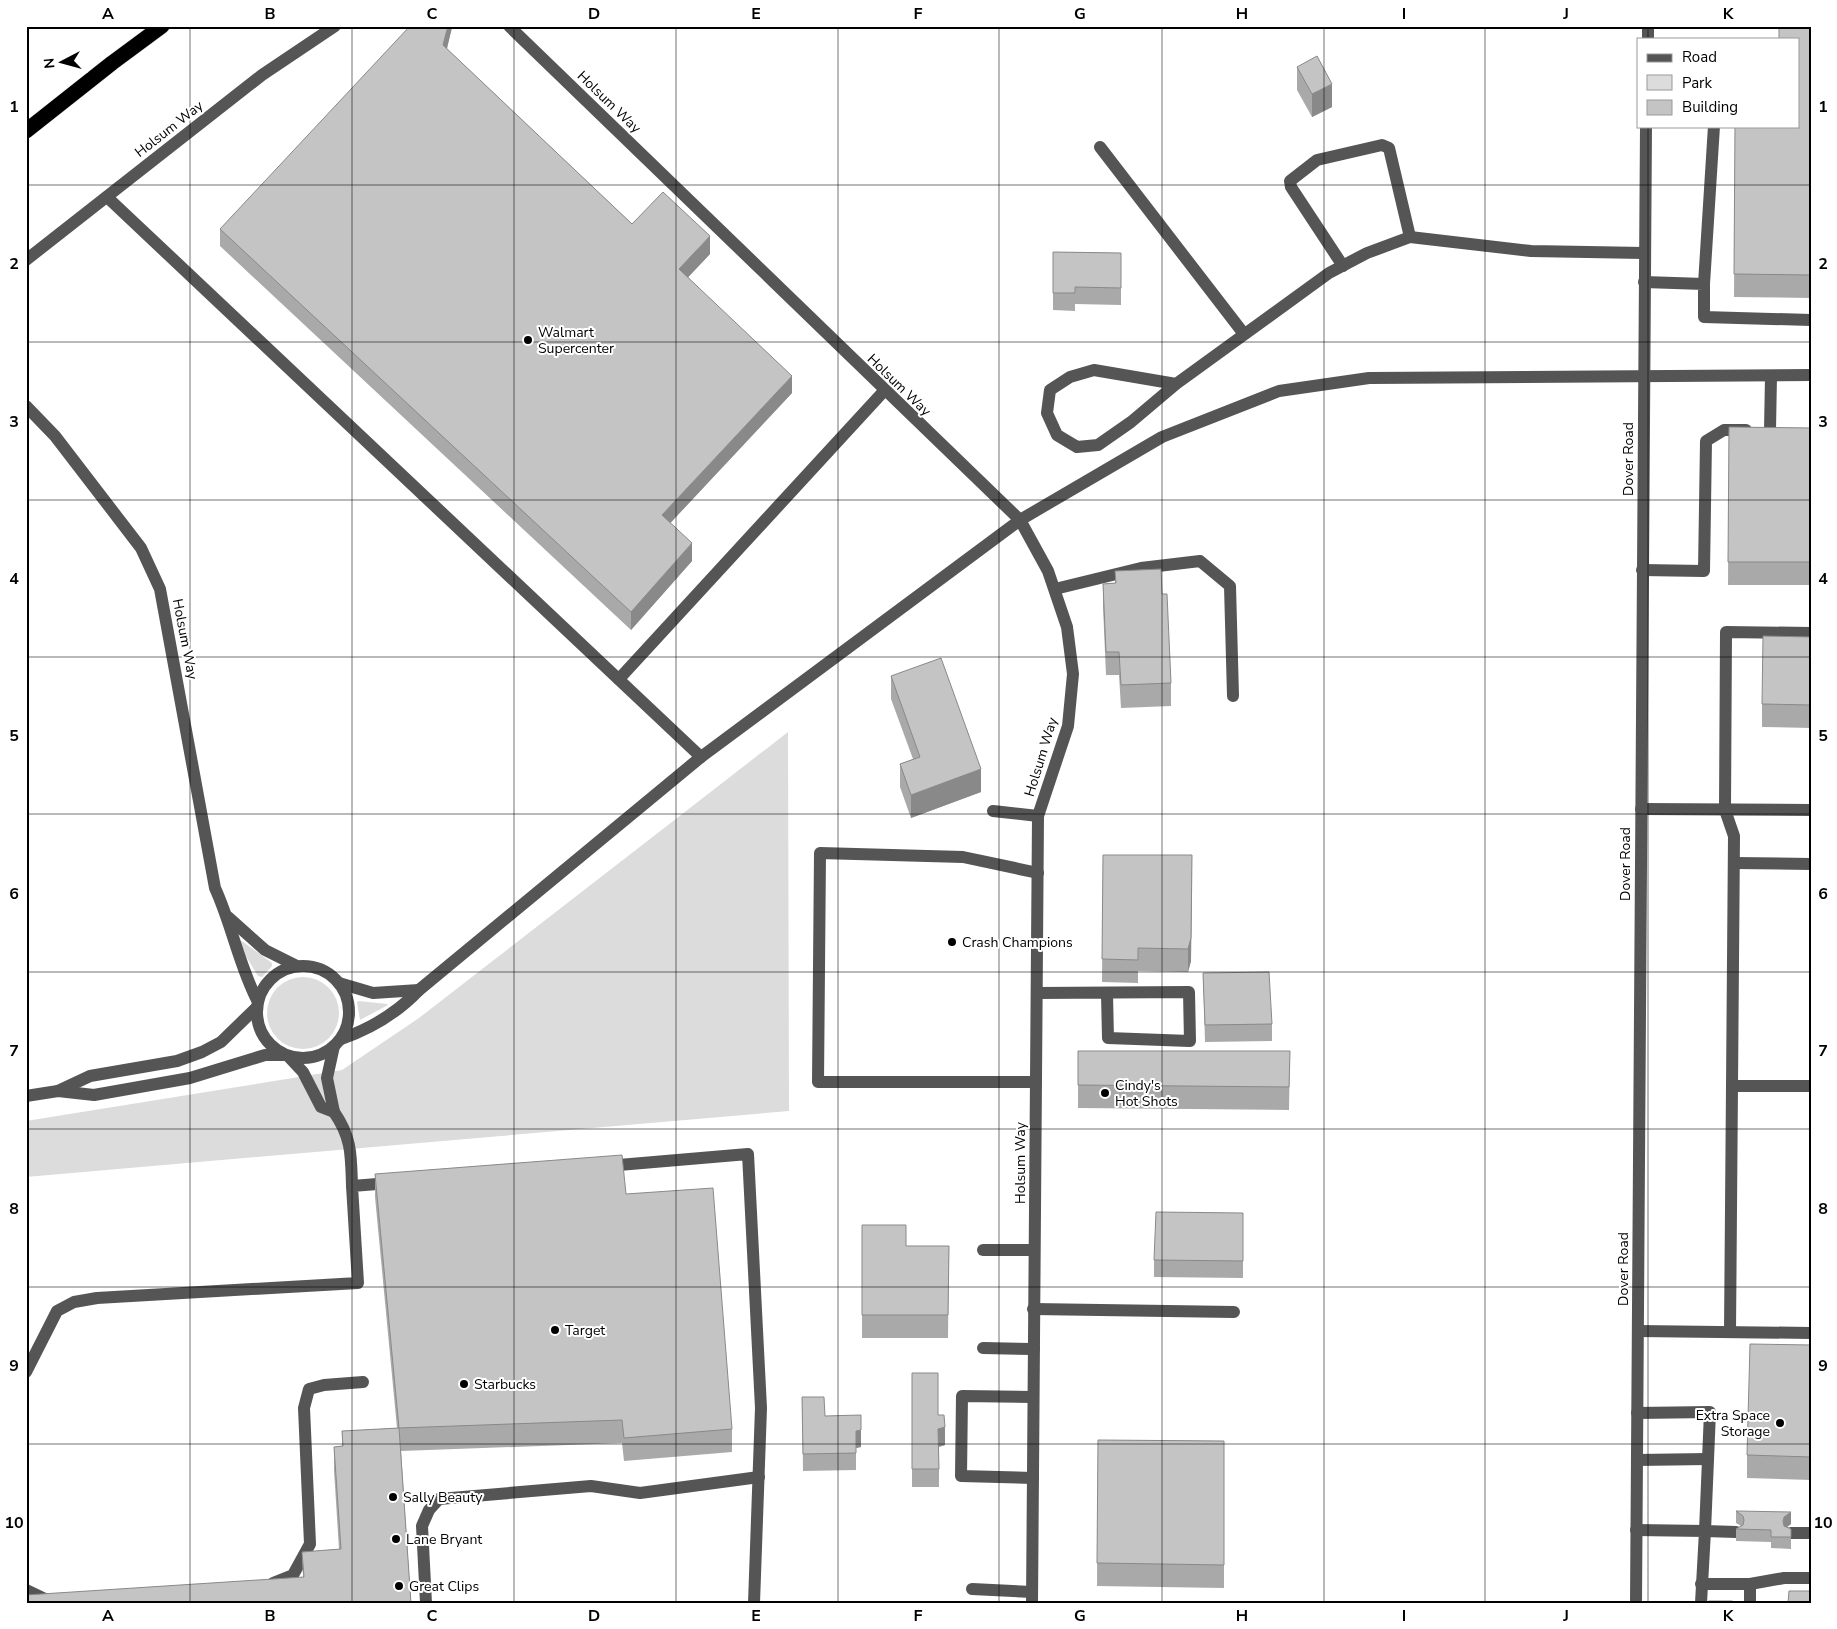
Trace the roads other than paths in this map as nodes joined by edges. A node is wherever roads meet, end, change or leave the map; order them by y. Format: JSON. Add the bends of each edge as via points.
{"nodes":[{"id":1,"x":162,"y":26,"type":"edge"},
{"id":2,"x":334,"y":26,"type":"edge"},
{"id":3,"x":509,"y":26,"type":"edge"},
{"id":4,"x":1646,"y":128,"type":"edge"},
{"id":5,"x":1714,"y":128,"type":"edge"},
{"id":6,"x":26,"y":131,"type":"edge"},
{"id":7,"x":1100,"y":147,"type":"dead end"},
{"id":8,"x":107,"y":197,"type":"junction"},
{"id":9,"x":1410,"y":237,"type":"junction"},
{"id":10,"x":1644,"y":253,"type":"junction"},
{"id":11,"x":26,"y":260,"type":"edge"},
{"id":12,"x":1343,"y":266,"type":"junction"},
{"id":13,"x":1644,"y":282,"type":"junction"},
{"id":14,"x":1704,"y":284,"type":"junction"},
{"id":15,"x":1811,"y":320,"type":"edge"},
{"id":16,"x":1244,"y":334,"type":"junction"},
{"id":17,"x":1811,"y":375,"type":"edge"},
{"id":18,"x":1771,"y":376,"type":"junction"},
{"id":19,"x":1644,"y":378,"type":"junction"},
{"id":20,"x":1176,"y":384,"type":"junction"},
{"id":21,"x":884,"y":391,"type":"junction"},
{"id":22,"x":26,"y":406,"type":"edge"},
{"id":23,"x":1770,"y":430,"type":"junction"},
{"id":24,"x":1786,"y":430,"type":"edge"},
{"id":25,"x":1020,"y":520,"type":"junction"},
{"id":26,"x":1642,"y":570,"type":"junction"},
{"id":27,"x":1055,"y":589,"type":"junction"},
{"id":28,"x":1811,"y":633,"type":"edge"},
{"id":29,"x":619,"y":679,"type":"junction"},
{"id":30,"x":1233,"y":696,"type":"dead end"},
{"id":31,"x":701,"y":757,"type":"junction"},
{"id":32,"x":1641,"y":809,"type":"junction"},
{"id":33,"x":1725,"y":810,"type":"junction"},
{"id":34,"x":1811,"y":810,"type":"edge"},
{"id":35,"x":993,"y":811,"type":"dead end"},
{"id":36,"x":1038,"y":816,"type":"junction"},
{"id":37,"x":1734,"y":863,"type":"junction"},
{"id":38,"x":1811,"y":864,"type":"edge"},
{"id":39,"x":1038,"y":873,"type":"junction"},
{"id":40,"x":228,"y":917,"type":"junction"},
{"id":41,"x":297,"y":966,"type":"junction"},
{"id":42,"x":339,"y":983,"type":"junction"},
{"id":43,"x":419,"y":990,"type":"junction"},
{"id":44,"x":1036,"y":993,"type":"junction"},
{"id":45,"x":1107,"y":994,"type":"junction"},
{"id":46,"x":257,"y":1005,"type":"junction"},
{"id":47,"x":338,"y":1043,"type":"junction"},
{"id":48,"x":286,"y":1055,"type":"junction"},
{"id":49,"x":1036,"y":1082,"type":"junction"},
{"id":50,"x":1732,"y":1086,"type":"junction"},
{"id":51,"x":1811,"y":1086,"type":"edge"},
{"id":52,"x":58,"y":1091,"type":"junction"},
{"id":53,"x":26,"y":1096,"type":"edge"},
{"id":54,"x":334,"y":1112,"type":"junction"},
{"id":55,"x":590,"y":1167,"type":"edge"},
{"id":56,"x":402,"y":1182,"type":"edge"},
{"id":57,"x":352,"y":1186,"type":"junction"},
{"id":58,"x":983,"y":1250,"type":"dead end"},
{"id":59,"x":1034,"y":1250,"type":"junction"},
{"id":60,"x":1033,"y":1309,"type":"junction"},
{"id":61,"x":1234,"y":1312,"type":"dead end"},
{"id":62,"x":1638,"y":1331,"type":"junction"},
{"id":63,"x":1730,"y":1332,"type":"junction"},
{"id":64,"x":1811,"y":1333,"type":"edge"},
{"id":65,"x":983,"y":1348,"type":"dead end"},
{"id":66,"x":1034,"y":1349,"type":"junction"},
{"id":67,"x":26,"y":1372,"type":"edge"},
{"id":68,"x":363,"y":1382,"type":"dead end"},
{"id":69,"x":1033,"y":1398,"type":"junction"},
{"id":70,"x":1637,"y":1413,"type":"junction"},
{"id":71,"x":1708,"y":1459,"type":"junction"},
{"id":72,"x":1637,"y":1460,"type":"junction"},
{"id":73,"x":759,"y":1477,"type":"junction"},
{"id":74,"x":1033,"y":1478,"type":"junction"},
{"id":75,"x":1636,"y":1530,"type":"junction"},
{"id":76,"x":1704,"y":1531,"type":"junction"},
{"id":77,"x":1736,"y":1532,"type":"edge"},
{"id":78,"x":1791,"y":1533,"type":"edge"},
{"id":79,"x":1811,"y":1533,"type":"edge"},
{"id":80,"x":1811,"y":1578,"type":"edge"},
{"id":81,"x":257,"y":1584,"type":"edge"},
{"id":82,"x":1701,"y":1584,"type":"junction"},
{"id":83,"x":1750,"y":1584,"type":"junction"},
{"id":84,"x":972,"y":1589,"type":"dead end"},
{"id":85,"x":26,"y":1590,"type":"edge"},
{"id":86,"x":1032,"y":1597,"type":"edge"},
{"id":87,"x":59,"y":1600,"type":"edge"},
{"id":88,"x":426,"y":1603,"type":"edge"},
{"id":89,"x":754,"y":1603,"type":"edge"},
{"id":90,"x":1636,"y":1603,"type":"edge"},
{"id":91,"x":1701,"y":1603,"type":"edge"},
{"id":92,"x":1750,"y":1603,"type":"edge"}],
"edges":[{"from":1,"to":6,"type":"highway"},
{"from":2,"to":8,"type":"street","name":"Holsum Way","via":[[277,64]]},
{"from":3,"to":21,"type":"street","name":"Holsum Way"},
{"from":4,"to":10,"type":"street","name":"Dover Road"},
{"from":5,"to":14,"type":"street"},
{"from":7,"to":16,"type":"street"},
{"from":8,"to":11,"type":"street","name":"Holsum Way"},
{"from":8,"to":29,"type":"street"},
{"from":9,"to":10,"type":"street","via":[[1531,251]]},
{"from":9,"to":12,"type":"street"},
{"from":9,"to":12,"type":"street","via":[[1389,148],[1382,145],[1317,160],[1290,181],[1291,187]]},
{"from":10,"to":13,"type":"street","name":"Dover Road"},
{"from":12,"to":16,"type":"street"},
{"from":13,"to":14,"type":"street"},
{"from":13,"to":19,"type":"street","name":"Dover Road"},
{"from":14,"to":15,"type":"street","via":[[1704,317]]},
{"from":16,"to":20,"type":"street"},
{"from":17,"to":18,"type":"street"},
{"from":18,"to":19,"type":"street"},
{"from":18,"to":23,"type":"street"},
{"from":19,"to":25,"type":"street","via":[[1369,378],[1279,391],[1162,437]]},
{"from":19,"to":26,"type":"street","name":"Dover Road"},
{"from":20,"to":20,"type":"street","via":[[1098,445],[1077,447],[1057,435],[1047,412],[1050,390],[1070,376],[1094,370]]},
{"from":21,"to":25,"type":"street","name":"Holsum Way"},
{"from":21,"to":29,"type":"street"},
{"from":22,"to":40,"type":"street","name":"Holsum Way","via":[[56,436],[141,548],[160,589],[215,888]]},
{"from":23,"to":24,"type":"street"},
{"from":23,"to":26,"type":"street","via":[[1724,430],[1706,441],[1704,571]]},
{"from":25,"to":27,"type":"street","name":"Holsum Way"},
{"from":25,"to":31,"type":"street"},
{"from":26,"to":32,"type":"street","name":"Dover Road"},
{"from":27,"to":30,"type":"street","via":[[1141,568],[1200,561],[1230,586]]},
{"from":27,"to":36,"type":"street","name":"Holsum Way","via":[[1067,627],[1073,674],[1068,726]]},
{"from":28,"to":33,"type":"street","via":[[1726,632]]},
{"from":29,"to":31,"type":"street"},
{"from":31,"to":43,"type":"street"},
{"from":32,"to":33,"type":"street"},
{"from":32,"to":62,"type":"street","name":"Dover Road"},
{"from":33,"to":34,"type":"street"},
{"from":33,"to":37,"type":"street","via":[[1734,836]]},
{"from":35,"to":36,"type":"street"},
{"from":36,"to":39,"type":"street","name":"Holsum Way"},
{"from":37,"to":38,"type":"street"},
{"from":37,"to":50,"type":"street"},
{"from":39,"to":44,"type":"street","name":"Holsum Way"},
{"from":39,"to":49,"type":"street","via":[[963,857],[820,853],[818,1082]]},
{"from":40,"to":41,"type":"street","via":[[265,950]]},
{"from":40,"to":46,"type":"street","name":"Holsum Way","via":[[242,968]]},
{"from":41,"to":42,"type":"street","via":[[321,969]]},
{"from":41,"to":46,"type":"street","via":[[272,978],[263,989]]},
{"from":42,"to":43,"type":"street","via":[[373,993]]},
{"from":42,"to":47,"type":"street","via":[[346,994],[349,1011],[346,1029]]},
{"from":43,"to":47,"type":"street","via":[[403,1007]]},
{"from":44,"to":45,"type":"street"},
{"from":44,"to":49,"type":"street","name":"Holsum Way"},
{"from":45,"to":45,"type":"street","via":[[1189,992],[1190,1041],[1108,1038]]},
{"from":46,"to":48,"type":"street","via":[[263,1036],[272,1047]]},
{"from":46,"to":52,"type":"street","via":[[221,1042],[202,1052],[177,1061],[90,1076]]},
{"from":47,"to":48,"type":"street","via":[[313,1058]]},
{"from":47,"to":54,"type":"street","via":[[327,1078]]},
{"from":48,"to":52,"type":"street","via":[[264,1055],[190,1078],[94,1095]]},
{"from":48,"to":54,"type":"street","via":[[302,1072],[322,1107]]},
{"from":49,"to":59,"type":"street","name":"Holsum Way"},
{"from":50,"to":51,"type":"street"},
{"from":50,"to":63,"type":"street"},
{"from":52,"to":53,"type":"street"},
{"from":54,"to":57,"type":"street","via":[[350,1143]]},
{"from":55,"to":73,"type":"street","via":[[748,1154],[761,1408]]},
{"from":56,"to":57,"type":"street"},
{"from":57,"to":67,"type":"street","via":[[358,1283],[96,1298],[74,1302],[57,1311]]},
{"from":58,"to":59,"type":"street"},
{"from":59,"to":60,"type":"street","name":"Holsum Way"},
{"from":60,"to":61,"type":"street"},
{"from":60,"to":66,"type":"street","name":"Holsum Way"},
{"from":62,"to":63,"type":"street"},
{"from":62,"to":70,"type":"street","name":"Dover Road"},
{"from":63,"to":64,"type":"street"},
{"from":65,"to":66,"type":"street"},
{"from":66,"to":69,"type":"street","name":"Holsum Way"},
{"from":68,"to":81,"type":"street","via":[[309,1389],[304,1408],[310,1544],[293,1575],[277,1582]]},
{"from":69,"to":74,"type":"street","name":"Holsum Way"},
{"from":69,"to":74,"type":"street","via":[[962,1396],[961,1476]]},
{"from":70,"to":71,"type":"street","via":[[1710,1412]]},
{"from":70,"to":72,"type":"street","name":"Dover Road"},
{"from":71,"to":72,"type":"street"},
{"from":71,"to":76,"type":"street"},
{"from":72,"to":75,"type":"street","name":"Dover Road"},
{"from":73,"to":88,"type":"street","via":[[640,1493],[591,1486],[439,1500],[429,1510],[422,1526]]},
{"from":73,"to":89,"type":"street"},
{"from":74,"to":86,"type":"street","name":"Holsum Way"},
{"from":75,"to":76,"type":"street"},
{"from":75,"to":90,"type":"street","name":"Dover Road"},
{"from":76,"to":77,"type":"street"},
{"from":76,"to":82,"type":"street"},
{"from":78,"to":79,"type":"street"},
{"from":80,"to":83,"type":"street","via":[[1784,1578]]},
{"from":82,"to":83,"type":"street"},
{"from":82,"to":91,"type":"street"},
{"from":83,"to":92,"type":"street"},
{"from":84,"to":86,"type":"street"},
{"from":85,"to":87,"type":"street","via":[[49,1601]]}]}
